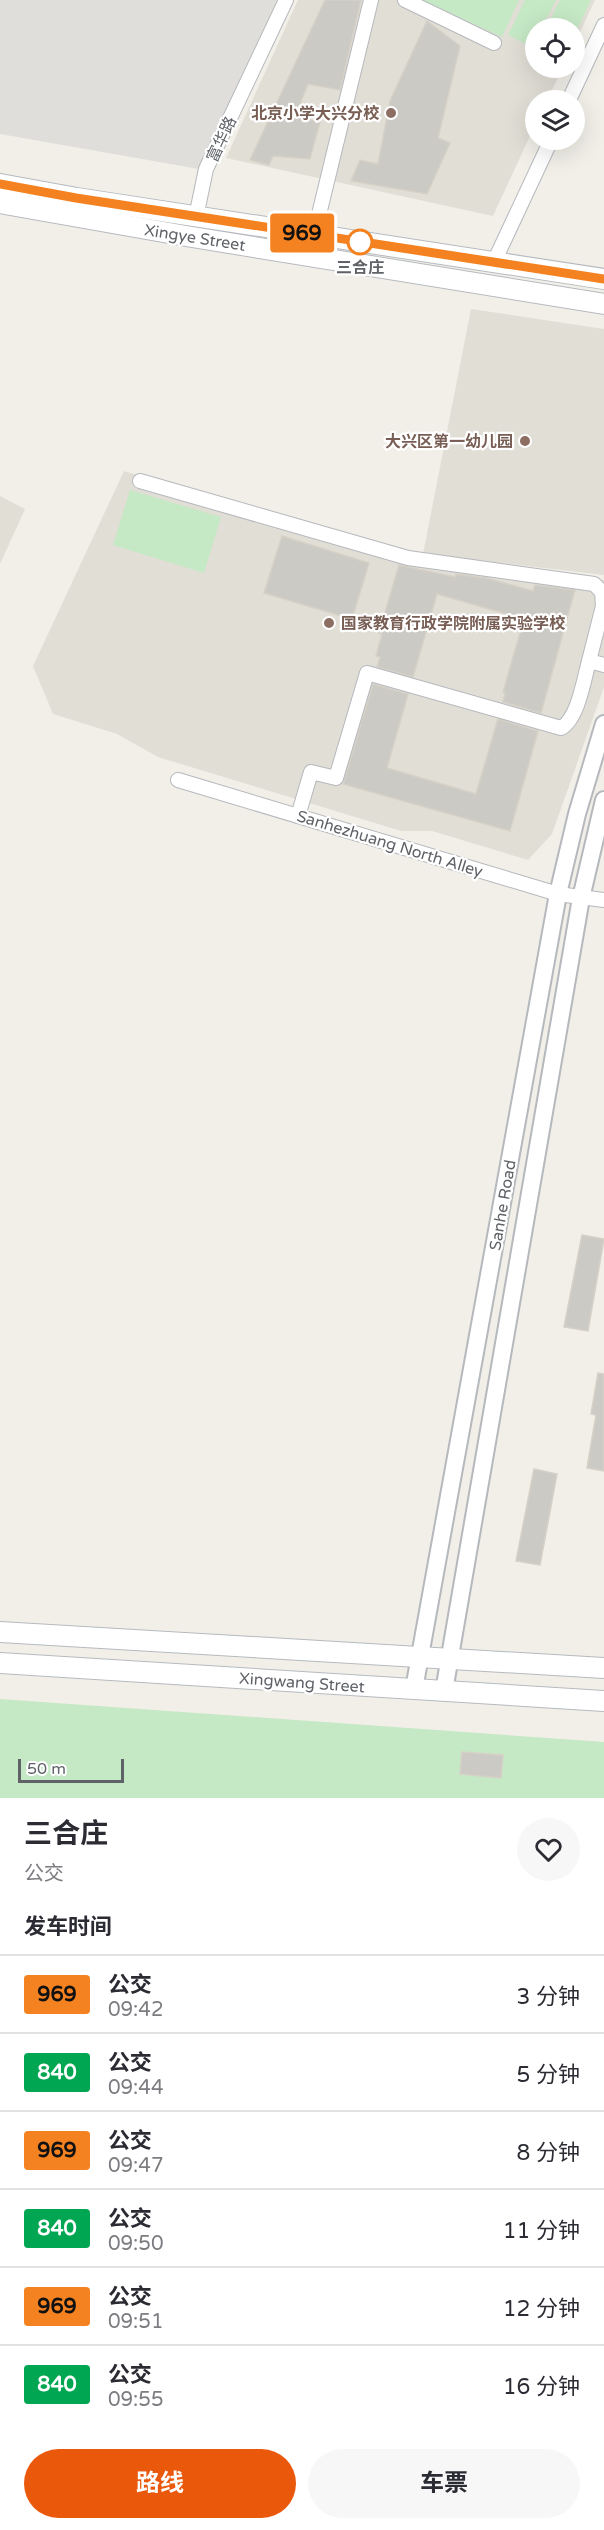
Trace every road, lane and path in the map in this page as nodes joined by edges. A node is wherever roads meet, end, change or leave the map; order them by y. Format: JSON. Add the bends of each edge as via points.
{"nodes":[{"id":1,"x":286,"y":0,"type":"edge"},
{"id":2,"x":371,"y":0,"type":"edge"},
{"id":3,"x":405,"y":0,"type":"edge"},
{"id":4,"x":604,"y":25,"type":"edge"},
{"id":5,"x":494,"y":43,"type":"dead end"},
{"id":6,"x":574,"y":90,"type":"edge"},
{"id":7,"x":546,"y":150,"type":"edge"},
{"id":8,"x":0,"y":184,"type":"edge"},
{"id":9,"x":0,"y":202,"type":"edge"},
{"id":10,"x":196,"y":217,"type":"junction"},
{"id":11,"x":314,"y":235,"type":"junction"},
{"id":12,"x":494,"y":262,"type":"junction"},
{"id":13,"x":604,"y":279,"type":"edge"},
{"id":14,"x":604,"y":304,"type":"edge"},
{"id":15,"x":140,"y":481,"type":"dead end"},
{"id":16,"x":589,"y":661,"type":"junction"},
{"id":17,"x":604,"y":665,"type":"edge"},
{"id":18,"x":604,"y":724,"type":"edge"},
{"id":19,"x":178,"y":780,"type":"dead end"},
{"id":20,"x":604,"y":800,"type":"edge"},
{"id":21,"x":298,"y":816,"type":"junction"},
{"id":22,"x":558,"y":894,"type":"junction"},
{"id":23,"x":581,"y":898,"type":"junction"},
{"id":24,"x":604,"y":900,"type":"edge"},
{"id":25,"x":0,"y":1632,"type":"edge"},
{"id":26,"x":419,"y":1657,"type":"junction"},
{"id":27,"x":449,"y":1659,"type":"junction"},
{"id":28,"x":0,"y":1663,"type":"edge"},
{"id":29,"x":604,"y":1668,"type":"edge"},
{"id":30,"x":414,"y":1689,"type":"junction"},
{"id":31,"x":444,"y":1690,"type":"junction"},
{"id":32,"x":604,"y":1701,"type":"edge"}],
"edges":[{"from":1,"to":10,"type":"street","name":"富华路","via":[[206,169]]},
{"from":2,"to":11,"type":"street"},
{"from":3,"to":5,"type":"street"},
{"from":4,"to":6,"type":"street"},
{"from":7,"to":12,"type":"street"},
{"from":8,"to":10,"type":"main road","name":"Xingye Street"},
{"from":9,"to":14,"type":"main road","name":"Xingye Street"},
{"from":10,"to":11,"type":"main road","name":"Xingye Street"},
{"from":11,"to":12,"type":"main road","name":"Xingye Street"},
{"from":12,"to":13,"type":"main road","name":"Xingye Street"},
{"from":15,"to":16,"type":"street","via":[[408,558],[594,584],[602,592],[603,606]]},
{"from":16,"to":17,"type":"street"},
{"from":16,"to":21,"type":"street","via":[[573,716],[561,728],[367,673],[336,778],[311,772]]},
{"from":18,"to":22,"type":"street","name":"Sanhe Road"},
{"from":19,"to":21,"type":"street","name":"Sanhezhuang North Alley"},
{"from":20,"to":23,"type":"street","name":"Sanhe Road"},
{"from":21,"to":22,"type":"street","name":"Sanhezhuang North Alley"},
{"from":22,"to":23,"type":"street","name":"Sanhezhuang North Alley"},
{"from":22,"to":26,"type":"street","name":"Sanhe Road"},
{"from":23,"to":24,"type":"street","name":"Sanhezhuang North Alley"},
{"from":23,"to":27,"type":"street","name":"Sanhe Road"},
{"from":25,"to":26,"type":"main road","name":"Xingwang Street"},
{"from":26,"to":27,"type":"main road","name":"Xingwang Street"},
{"from":26,"to":30,"type":"street","name":"Sanhe Road"},
{"from":27,"to":29,"type":"main road","name":"Xingwang Street"},
{"from":27,"to":31,"type":"street","name":"Sanhe Road"},
{"from":28,"to":30,"type":"main road","name":"Xingwang Street"},
{"from":30,"to":31,"type":"main road","name":"Xingwang Street"},
{"from":31,"to":32,"type":"main road","name":"Xingwang Street"}]}
